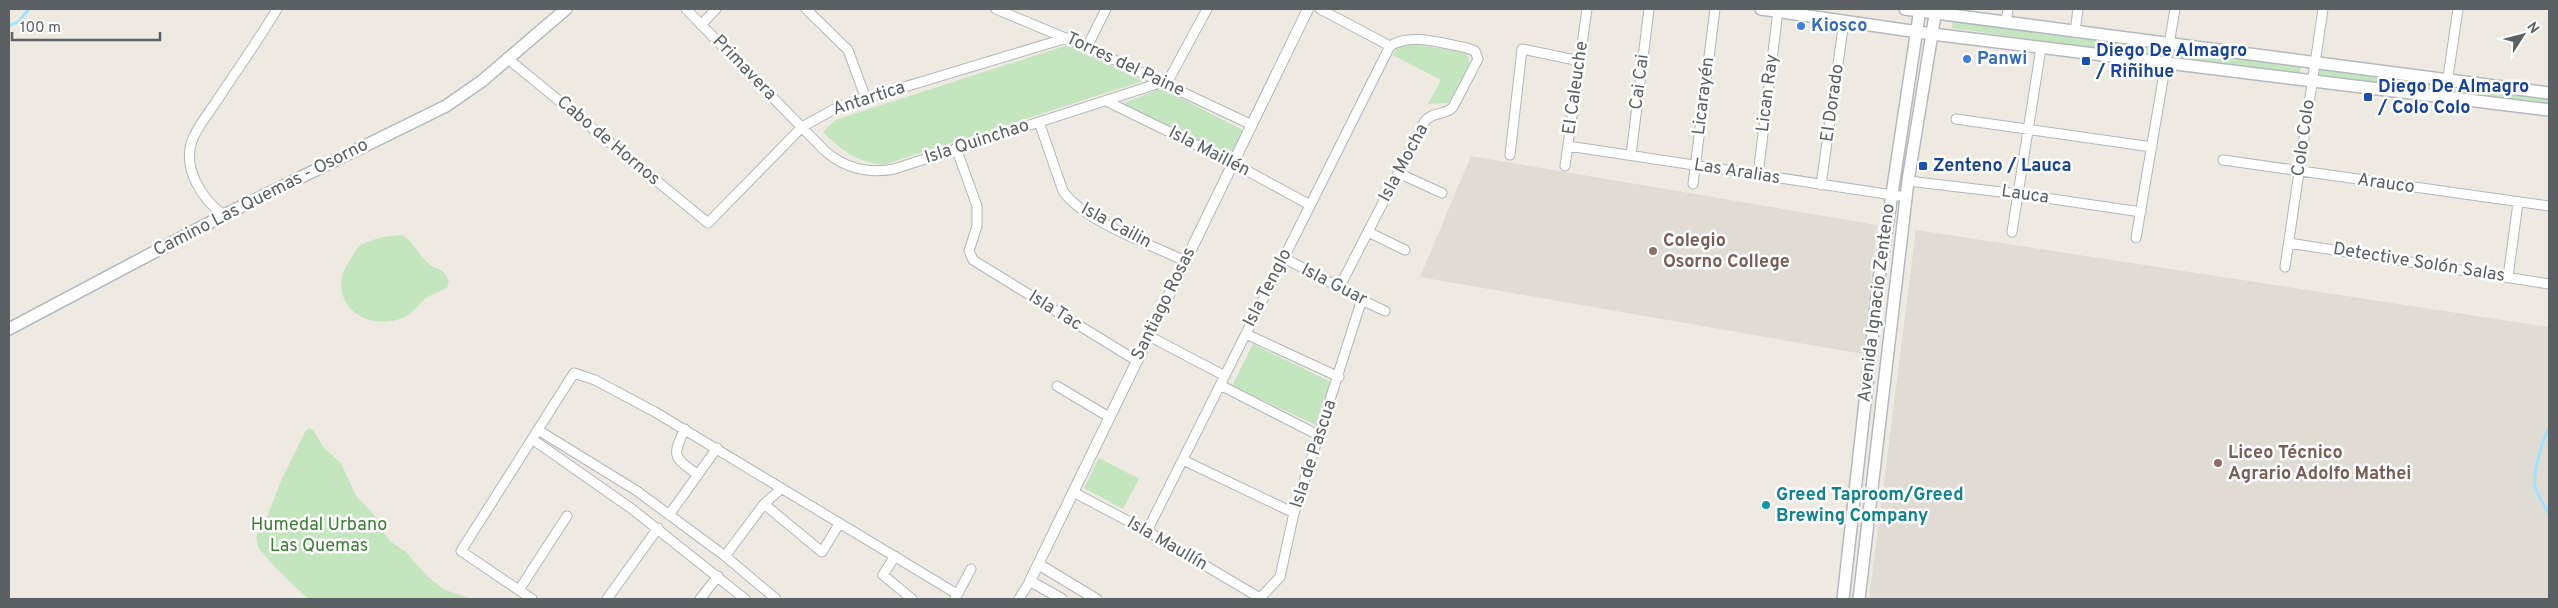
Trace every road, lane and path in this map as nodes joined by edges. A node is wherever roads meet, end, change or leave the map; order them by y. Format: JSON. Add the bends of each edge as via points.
{"nodes":[{"id":1,"x":278,"y":9,"type":"edge"},
{"id":2,"x":566,"y":9,"type":"edge"},
{"id":3,"x":686,"y":9,"type":"edge"},
{"id":4,"x":716,"y":9,"type":"edge"},
{"id":5,"x":806,"y":9,"type":"edge"},
{"id":6,"x":996,"y":9,"type":"edge"},
{"id":7,"x":1106,"y":9,"type":"edge"},
{"id":8,"x":1207,"y":9,"type":"edge"},
{"id":9,"x":1308,"y":9,"type":"edge"},
{"id":10,"x":1320,"y":9,"type":"edge"},
{"id":11,"x":1587,"y":9,"type":"edge"},
{"id":12,"x":1649,"y":9,"type":"edge"},
{"id":13,"x":1715,"y":9,"type":"edge"},
{"id":14,"x":1761,"y":9,"type":"edge"},
{"id":15,"x":1904,"y":9,"type":"edge"},
{"id":16,"x":2008,"y":9,"type":"edge"},
{"id":17,"x":2078,"y":9,"type":"edge"},
{"id":18,"x":2175,"y":9,"type":"edge"},
{"id":19,"x":2323,"y":9,"type":"edge"},
{"id":20,"x":2458,"y":9,"type":"edge"},
{"id":21,"x":1919,"y":10,"type":"edge"},
{"id":22,"x":1778,"y":11,"type":"junction"},
{"id":23,"x":1935,"y":11,"type":"edge"},
{"id":24,"x":1844,"y":21,"type":"junction"},
{"id":25,"x":2006,"y":23,"type":"junction"},
{"id":26,"x":701,"y":25,"type":"junction"},
{"id":27,"x":1916,"y":32,"type":"junction"},
{"id":28,"x":2075,"y":32,"type":"junction"},
{"id":29,"x":1932,"y":34,"type":"junction"},
{"id":30,"x":1067,"y":38,"type":"junction"},
{"id":31,"x":2169,"y":44,"type":"junction"},
{"id":32,"x":1390,"y":46,"type":"junction"},
{"id":33,"x":1087,"y":47,"type":"junction"},
{"id":34,"x":2042,"y":48,"type":"junction"},
{"id":35,"x":2271,"y":57,"type":"junction"},
{"id":36,"x":507,"y":58,"type":"junction"},
{"id":37,"x":1580,"y":61,"type":"junction"},
{"id":38,"x":2166,"y":63,"type":"junction"},
{"id":39,"x":2315,"y":63,"type":"junction"},
{"id":40,"x":2270,"y":76,"type":"junction"},
{"id":41,"x":2447,"y":80,"type":"junction"},
{"id":42,"x":2313,"y":81,"type":"junction"},
{"id":43,"x":1165,"y":82,"type":"junction"},
{"id":44,"x":2549,"y":93,"type":"edge"},
{"id":45,"x":2445,"y":97,"type":"junction"},
{"id":46,"x":866,"y":99,"type":"junction"},
{"id":47,"x":1106,"y":101,"type":"junction"},
{"id":48,"x":2549,"y":110,"type":"edge"},
{"id":49,"x":1956,"y":120,"type":"dead end"},
{"id":50,"x":1039,"y":122,"type":"junction"},
{"id":51,"x":1252,"y":125,"type":"junction"},
{"id":52,"x":802,"y":128,"type":"junction"},
{"id":53,"x":2028,"y":130,"type":"junction"},
{"id":54,"x":1568,"y":146,"type":"junction"},
{"id":55,"x":2152,"y":147,"type":"junction"},
{"id":56,"x":956,"y":148,"type":"junction"},
{"id":57,"x":1510,"y":155,"type":"dead end"},
{"id":58,"x":1631,"y":156,"type":"junction"},
{"id":59,"x":2223,"y":160,"type":"dead end"},
{"id":60,"x":1233,"y":163,"type":"junction"},
{"id":61,"x":1696,"y":165,"type":"junction"},
{"id":62,"x":1566,"y":166,"type":"dead end"},
{"id":63,"x":2299,"y":172,"type":"junction"},
{"id":64,"x":1398,"y":174,"type":"junction"},
{"id":65,"x":1758,"y":175,"type":"junction"},
{"id":66,"x":1908,"y":181,"type":"junction"},
{"id":67,"x":1693,"y":184,"type":"dead end"},
{"id":68,"x":1822,"y":185,"type":"junction"},
{"id":69,"x":1442,"y":193,"type":"dead end"},
{"id":70,"x":2018,"y":194,"type":"junction"},
{"id":71,"x":1891,"y":195,"type":"junction"},
{"id":72,"x":1906,"y":197,"type":"junction"},
{"id":73,"x":2518,"y":203,"type":"junction"},
{"id":74,"x":1310,"y":205,"type":"junction"},
{"id":75,"x":2549,"y":206,"type":"edge"},
{"id":76,"x":2141,"y":212,"type":"junction"},
{"id":77,"x":224,"y":215,"type":"junction"},
{"id":78,"x":708,"y":224,"type":"joint"},
{"id":79,"x":1368,"y":232,"type":"junction"},
{"id":80,"x":2012,"y":232,"type":"dead end"},
{"id":81,"x":2136,"y":238,"type":"dead end"},
{"id":82,"x":2289,"y":243,"type":"junction"},
{"id":83,"x":1405,"y":250,"type":"dead end"},
{"id":84,"x":1284,"y":258,"type":"junction"},
{"id":85,"x":1185,"y":261,"type":"junction"},
{"id":86,"x":2286,"y":267,"type":"dead end"},
{"id":87,"x":2508,"y":277,"type":"junction"},
{"id":88,"x":2549,"y":284,"type":"edge"},
{"id":89,"x":1878,"y":286,"type":"junction"},
{"id":90,"x":1339,"y":288,"type":"junction"},
{"id":91,"x":1895,"y":289,"type":"junction"},
{"id":92,"x":1361,"y":302,"type":"junction"},
{"id":93,"x":1385,"y":311,"type":"dead end"},
{"id":94,"x":9,"y":329,"type":"edge"},
{"id":95,"x":1246,"y":334,"type":"junction"},
{"id":96,"x":1149,"y":336,"type":"junction"},
{"id":97,"x":1137,"y":360,"type":"junction"},
{"id":98,"x":1339,"y":377,"type":"junction"},
{"id":99,"x":1222,"y":380,"type":"junction"},
{"id":100,"x":1057,"y":386,"type":"dead end"},
{"id":101,"x":1110,"y":417,"type":"junction"},
{"id":102,"x":685,"y":429,"type":"junction"},
{"id":103,"x":538,"y":430,"type":"junction"},
{"id":104,"x":1320,"y":436,"type":"junction"},
{"id":105,"x":532,"y":439,"type":"junction"},
{"id":106,"x":717,"y":448,"type":"junction"},
{"id":107,"x":1860,"y":449,"type":"junction"},
{"id":108,"x":1876,"y":451,"type":"junction"},
{"id":109,"x":1183,"y":460,"type":"junction"},
{"id":110,"x":698,"y":475,"type":"junction"},
{"id":111,"x":781,"y":488,"type":"junction"},
{"id":112,"x":1073,"y":492,"type":"junction"},
{"id":113,"x":764,"y":504,"type":"junction"},
{"id":114,"x":1294,"y":513,"type":"junction"},
{"id":115,"x":669,"y":515,"type":"junction"},
{"id":116,"x":567,"y":516,"type":"dead end"},
{"id":117,"x":839,"y":524,"type":"junction"},
{"id":118,"x":658,"y":528,"type":"junction"},
{"id":119,"x":1147,"y":531,"type":"junction"},
{"id":120,"x":725,"y":556,"type":"junction"},
{"id":121,"x":895,"y":556,"type":"junction"},
{"id":122,"x":1038,"y":564,"type":"junction"},
{"id":123,"x":971,"y":570,"type":"dead end"},
{"id":124,"x":718,"y":576,"type":"junction"},
{"id":125,"x":1030,"y":580,"type":"junction"},
{"id":126,"x":519,"y":590,"type":"junction"},
{"id":127,"x":956,"y":596,"type":"edge"},
{"id":128,"x":532,"y":599,"type":"edge"},
{"id":129,"x":607,"y":599,"type":"edge"},
{"id":130,"x":700,"y":599,"type":"edge"},
{"id":131,"x":745,"y":599,"type":"edge"},
{"id":132,"x":776,"y":599,"type":"edge"},
{"id":133,"x":912,"y":599,"type":"edge"},
{"id":134,"x":1019,"y":599,"type":"edge"},
{"id":135,"x":1062,"y":599,"type":"edge"},
{"id":136,"x":1096,"y":599,"type":"edge"},
{"id":137,"x":1260,"y":599,"type":"edge"},
{"id":138,"x":1843,"y":599,"type":"edge"},
{"id":139,"x":1859,"y":599,"type":"edge"}],
"edges":[{"from":1,"to":77,"type":"street","via":[[192,141],[191,158],[197,184],[206,199]]},
{"from":2,"to":36,"type":"main road","name":"Camino Las Quemas - Osorno"},
{"from":3,"to":26,"type":"street","name":"Primavera"},
{"from":4,"to":26,"type":"street"},
{"from":5,"to":46,"type":"street","via":[[848,50]]},
{"from":6,"to":30,"type":"street","name":"Torres del Paine"},
{"from":7,"to":33,"type":"street"},
{"from":8,"to":43,"type":"street"},
{"from":9,"to":51,"type":"street","name":"Santiago Rosas"},
{"from":10,"to":32,"type":"street"},
{"from":11,"to":37,"type":"street","name":"El Caleuche"},
{"from":12,"to":58,"type":"street","name":"Cai Cai"},
{"from":13,"to":61,"type":"street","name":"Licarayén"},
{"from":14,"to":22,"type":"main road"},
{"from":15,"to":21,"type":"main road"},
{"from":16,"to":25,"type":"street"},
{"from":17,"to":28,"type":"street"},
{"from":18,"to":31,"type":"street"},
{"from":19,"to":39,"type":"street","name":"Colo Colo"},
{"from":20,"to":41,"type":"street"},
{"from":21,"to":23,"type":"main road"},
{"from":21,"to":27,"type":"main road","name":"Avenida Ignacio Zenteno"},
{"from":22,"to":24,"type":"main road"},
{"from":22,"to":65,"type":"street","name":"Lican Ray"},
{"from":23,"to":25,"type":"main road"},
{"from":23,"to":29,"type":"main road","name":"Avenida Ignacio Zenteno"},
{"from":24,"to":27,"type":"main road"},
{"from":24,"to":68,"type":"street","name":"El Dorado"},
{"from":25,"to":28,"type":"main road"},
{"from":26,"to":52,"type":"street","name":"Primavera"},
{"from":27,"to":29,"type":"main road"},
{"from":27,"to":71,"type":"main road","name":"Avenida Ignacio Zenteno"},
{"from":28,"to":31,"type":"main road"},
{"from":29,"to":34,"type":"main road"},
{"from":29,"to":66,"type":"main road","name":"Avenida Ignacio Zenteno"},
{"from":30,"to":33,"type":"street","name":"Torres del Paine"},
{"from":30,"to":46,"type":"street","name":"Antartica"},
{"from":31,"to":35,"type":"main road"},
{"from":31,"to":38,"type":"street"},
{"from":32,"to":64,"type":"street","name":"Isla Mocha","via":[[1399,40],[1411,39],[1467,48],[1477,54],[1474,68],[1453,107],[1427,118]]},
{"from":32,"to":74,"type":"street","name":"Isla Tenglo"},
{"from":33,"to":43,"type":"street","name":"Torres del Paine"},
{"from":34,"to":38,"type":"main road"},
{"from":34,"to":53,"type":"street"},
{"from":35,"to":39,"type":"main road"},
{"from":35,"to":40,"type":"main road"},
{"from":36,"to":77,"type":"main road","name":"Camino Las Quemas - Osorno","via":[[482,81],[446,106]]},
{"from":36,"to":78,"type":"street","name":"Cabo de Hornos"},
{"from":37,"to":54,"type":"street","name":"El Caleuche"},
{"from":37,"to":57,"type":"street","via":[[1522,49]]},
{"from":38,"to":40,"type":"main road"},
{"from":38,"to":55,"type":"street"},
{"from":39,"to":41,"type":"main road"},
{"from":39,"to":42,"type":"street","name":"Colo Colo"},
{"from":40,"to":42,"type":"main road"},
{"from":41,"to":44,"type":"main road"},
{"from":41,"to":45,"type":"street"},
{"from":42,"to":45,"type":"main road"},
{"from":42,"to":63,"type":"street","name":"Colo Colo"},
{"from":43,"to":47,"type":"street","name":"Isla Quinchao"},
{"from":43,"to":51,"type":"street","name":"Torres del Paine"},
{"from":45,"to":48,"type":"main road"},
{"from":46,"to":52,"type":"street","name":"Antartica","via":[[838,107]]},
{"from":47,"to":50,"type":"street","name":"Isla Quinchao"},
{"from":47,"to":60,"type":"street","name":"Isla Maillén"},
{"from":49,"to":53,"type":"street"},
{"from":50,"to":56,"type":"street","name":"Isla Quinchao"},
{"from":50,"to":85,"type":"street","name":"Isla Cailin","via":[[1063,192],[1074,204],[1096,219]]},
{"from":51,"to":60,"type":"street","name":"Santiago Rosas"},
{"from":52,"to":56,"type":"street","name":"Isla Quinchao","via":[[836,160],[862,170],[894,169]]},
{"from":52,"to":78,"type":"street","name":"Antartica"},
{"from":53,"to":55,"type":"street"},
{"from":53,"to":70,"type":"street"},
{"from":54,"to":58,"type":"street","name":"Las Aralias"},
{"from":54,"to":62,"type":"street","name":"El Caleuche"},
{"from":55,"to":76,"type":"street"},
{"from":56,"to":97,"type":"street","name":"Isla Tac","via":[[977,206],[977,226],[969,252],[973,260]]},
{"from":58,"to":61,"type":"street","name":"Las Aralias"},
{"from":59,"to":63,"type":"street","name":"Arauco"},
{"from":60,"to":74,"type":"street","name":"Isla Maillén"},
{"from":60,"to":85,"type":"street","name":"Santiago Rosas"},
{"from":61,"to":65,"type":"street","name":"Las Aralias"},
{"from":61,"to":67,"type":"street","name":"Licarayén"},
{"from":63,"to":73,"type":"street","name":"Arauco"},
{"from":63,"to":82,"type":"street","name":"Colo Colo"},
{"from":64,"to":69,"type":"street"},
{"from":64,"to":79,"type":"street","name":"Isla Mocha"},
{"from":65,"to":68,"type":"street","name":"Las Aralias"},
{"from":66,"to":70,"type":"street","name":"Lauca"},
{"from":66,"to":72,"type":"main road","name":"Avenida Ignacio Zenteno"},
{"from":68,"to":71,"type":"street","name":"Las Aralias"},
{"from":70,"to":76,"type":"street","name":"Lauca"},
{"from":70,"to":80,"type":"street"},
{"from":71,"to":72,"type":"street","name":"Las Aralias"},
{"from":71,"to":89,"type":"main road","name":"Avenida Ignacio Zenteno"},
{"from":72,"to":91,"type":"main road","name":"Avenida Ignacio Zenteno"},
{"from":73,"to":75,"type":"street","name":"Arauco"},
{"from":73,"to":87,"type":"street"},
{"from":74,"to":84,"type":"street","name":"Isla Tenglo"},
{"from":76,"to":81,"type":"street"},
{"from":77,"to":94,"type":"main road","name":"Camino Las Quemas - Osorno"},
{"from":79,"to":83,"type":"street"},
{"from":79,"to":90,"type":"street","name":"Isla Mocha"},
{"from":82,"to":86,"type":"street","name":"Colo Colo"},
{"from":82,"to":87,"type":"street","name":"Detective Solón Salas"},
{"from":84,"to":90,"type":"street","name":"Isla Guar"},
{"from":84,"to":95,"type":"street","name":"Isla Tenglo"},
{"from":85,"to":96,"type":"street","name":"Santiago Rosas"},
{"from":87,"to":88,"type":"street","name":"Detective Solón Salas"},
{"from":89,"to":91,"type":"main road"},
{"from":89,"to":107,"type":"main road","name":"Avenida Ignacio Zenteno"},
{"from":90,"to":92,"type":"street","name":"Isla Guar","via":[[1358,297]]},
{"from":91,"to":108,"type":"main road","name":"Avenida Ignacio Zenteno"},
{"from":92,"to":93,"type":"street","name":"Isla Guar"},
{"from":92,"to":98,"type":"street","name":"Isla de Pascua"},
{"from":95,"to":98,"type":"street"},
{"from":95,"to":99,"type":"street","name":"Isla Tenglo"},
{"from":96,"to":97,"type":"street","name":"Santiago Rosas"},
{"from":96,"to":99,"type":"street"},
{"from":97,"to":101,"type":"street","name":"Santiago Rosas"},
{"from":98,"to":104,"type":"street","name":"Isla de Pascua"},
{"from":99,"to":104,"type":"street"},
{"from":99,"to":109,"type":"street","name":"Isla Tenglo"},
{"from":100,"to":101,"type":"street"},
{"from":101,"to":112,"type":"street","name":"Santiago Rosas"},
{"from":102,"to":103,"type":"street","via":[[595,380],[574,373]]},
{"from":102,"to":106,"type":"street"},
{"from":102,"to":110,"type":"street","via":[[676,455]]},
{"from":103,"to":105,"type":"street"},
{"from":103,"to":115,"type":"street","via":[[637,491]]},
{"from":104,"to":114,"type":"street","name":"Isla de Pascua"},
{"from":105,"to":118,"type":"street"},
{"from":105,"to":126,"type":"street","via":[[461,551]]},
{"from":106,"to":110,"type":"street"},
{"from":106,"to":111,"type":"street"},
{"from":107,"to":108,"type":"main road"},
{"from":107,"to":138,"type":"main road","name":"Avenida Ignacio Zenteno"},
{"from":108,"to":139,"type":"main road","name":"Avenida Ignacio Zenteno"},
{"from":109,"to":114,"type":"street"},
{"from":109,"to":119,"type":"street","name":"Isla Tenglo"},
{"from":110,"to":115,"type":"street"},
{"from":111,"to":113,"type":"street"},
{"from":111,"to":117,"type":"street"},
{"from":112,"to":119,"type":"street","name":"Isla Maullín"},
{"from":112,"to":122,"type":"street","name":"Santiago Rosas"},
{"from":113,"to":117,"type":"street","via":[[822,552]]},
{"from":113,"to":120,"type":"street"},
{"from":114,"to":137,"type":"street","name":"Isla de Pascua","via":[[1280,577]]},
{"from":115,"to":120,"type":"street"},
{"from":116,"to":126,"type":"street"},
{"from":117,"to":121,"type":"street"},
{"from":118,"to":124,"type":"street"},
{"from":118,"to":129,"type":"street"},
{"from":119,"to":137,"type":"street","name":"Isla Maullín"},
{"from":120,"to":132,"type":"street"},
{"from":121,"to":127,"type":"street"},
{"from":121,"to":133,"type":"street","via":[[883,575]]},
{"from":122,"to":125,"type":"street","name":"Santiago Rosas"},
{"from":122,"to":136,"type":"street"},
{"from":123,"to":127,"type":"street"},
{"from":124,"to":130,"type":"street"},
{"from":124,"to":131,"type":"street"},
{"from":125,"to":134,"type":"street","name":"Santiago Rosas"},
{"from":125,"to":135,"type":"street"},
{"from":126,"to":128,"type":"street"}]}
